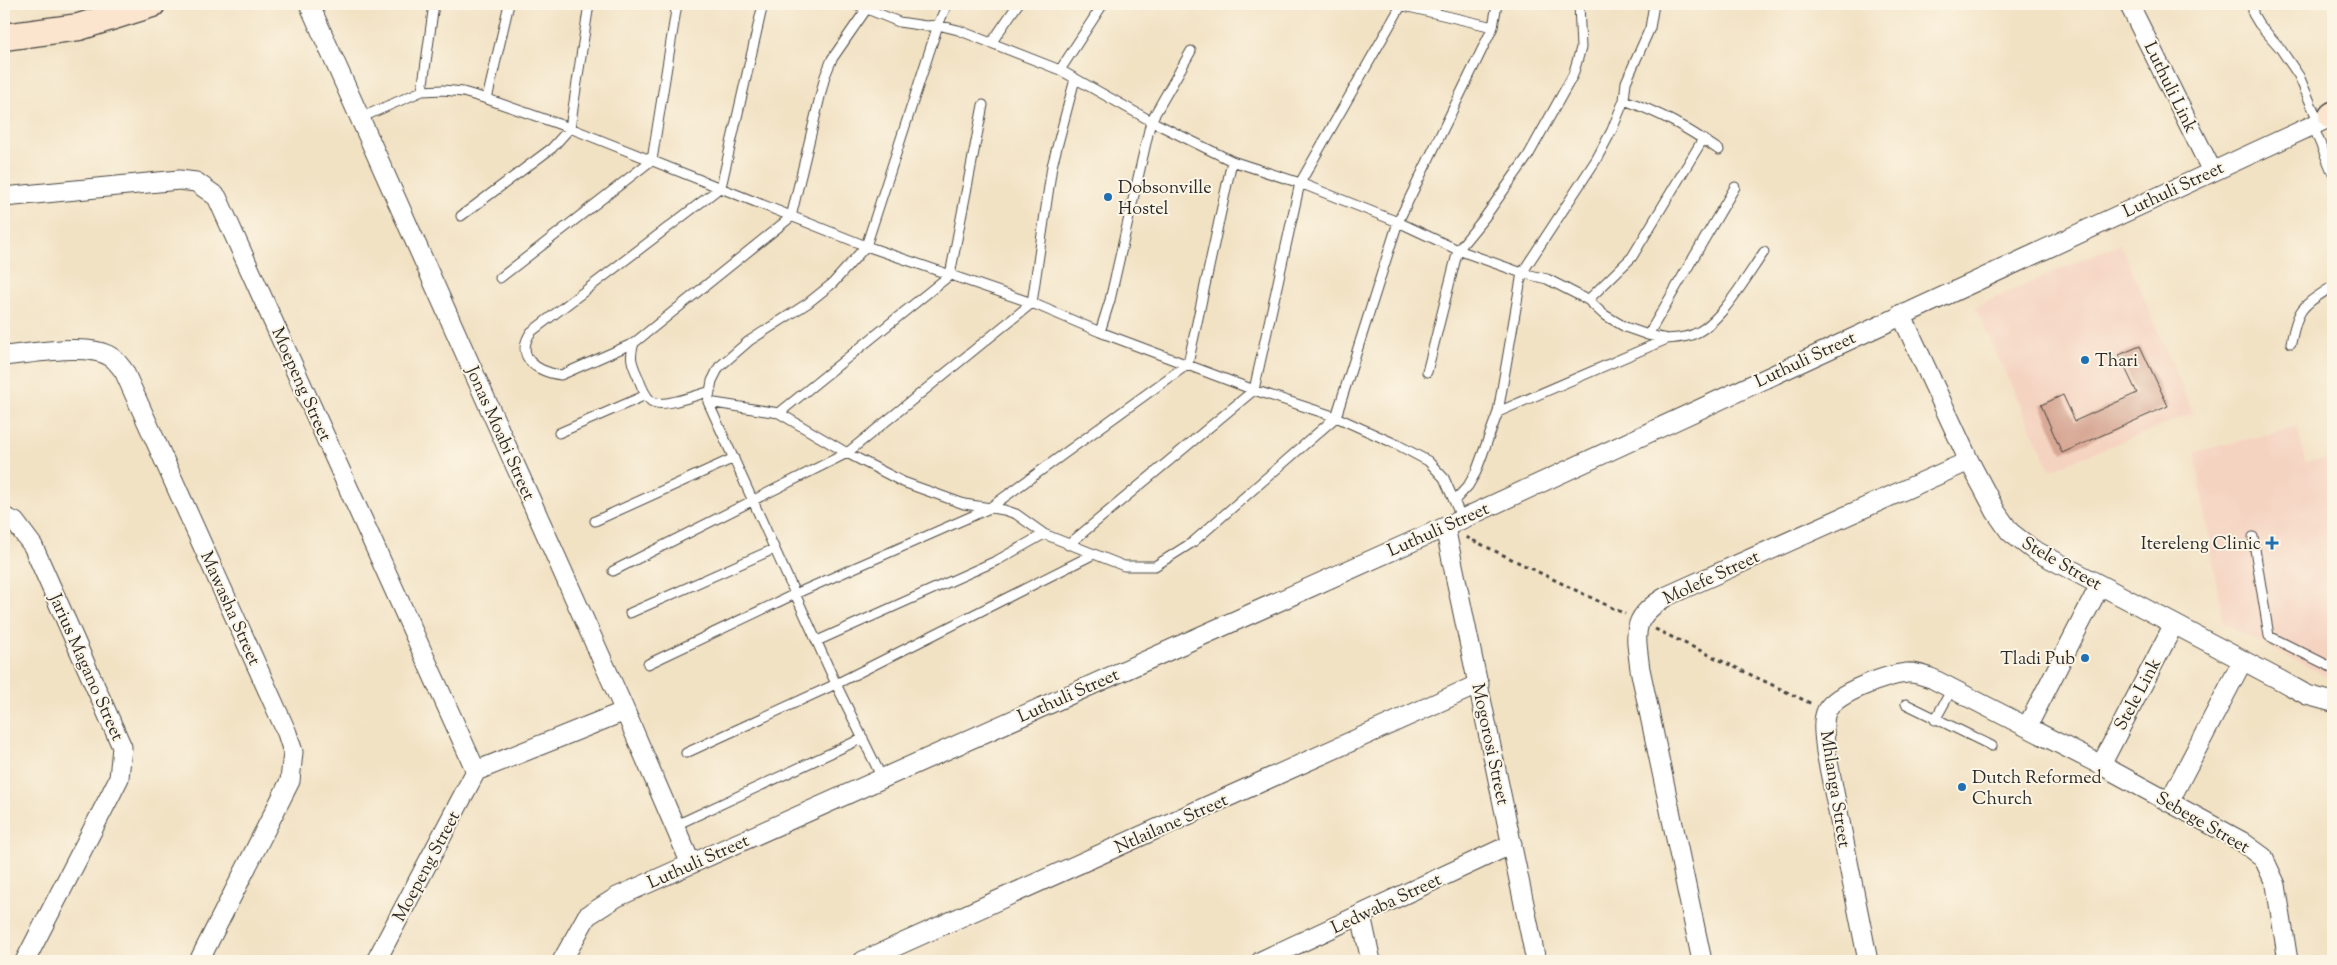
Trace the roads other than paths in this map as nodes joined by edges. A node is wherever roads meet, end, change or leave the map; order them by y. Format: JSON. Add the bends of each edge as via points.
{"nodes":[{"id":1,"x":152,"y":4,"type":"edge"},
{"id":2,"x":308,"y":4,"type":"edge"},
{"id":3,"x":434,"y":4,"type":"edge"},
{"id":4,"x":509,"y":4,"type":"edge"},
{"id":5,"x":589,"y":4,"type":"edge"},
{"id":6,"x":677,"y":4,"type":"edge"},
{"id":7,"x":763,"y":4,"type":"edge"},
{"id":8,"x":855,"y":4,"type":"edge"},
{"id":9,"x":947,"y":4,"type":"edge"},
{"id":10,"x":1018,"y":4,"type":"edge"},
{"id":11,"x":1104,"y":4,"type":"edge"},
{"id":12,"x":1497,"y":4,"type":"edge"},
{"id":13,"x":1579,"y":4,"type":"edge"},
{"id":14,"x":1654,"y":4,"type":"edge"},
{"id":15,"x":2129,"y":4,"type":"edge"},
{"id":16,"x":2253,"y":4,"type":"edge"},
{"id":17,"x":1400,"y":5,"type":"edge"},
{"id":18,"x":869,"y":7,"type":"edge"},
{"id":19,"x":938,"y":25,"type":"junction"},
{"id":20,"x":1493,"y":27,"type":"junction"},
{"id":21,"x":4,"y":37,"type":"edge"},
{"id":22,"x":992,"y":42,"type":"junction"},
{"id":23,"x":1191,"y":51,"type":"dead end"},
{"id":24,"x":1060,"y":70,"type":"junction"},
{"id":25,"x":1075,"y":79,"type":"junction"},
{"id":26,"x":422,"y":91,"type":"junction"},
{"id":27,"x":487,"y":99,"type":"junction"},
{"id":28,"x":1624,"y":100,"type":"junction"},
{"id":29,"x":983,"y":105,"type":"dead end"},
{"id":30,"x":360,"y":118,"type":"junction"},
{"id":31,"x":2326,"y":119,"type":"edge"},
{"id":32,"x":1151,"y":121,"type":"junction"},
{"id":33,"x":570,"y":128,"type":"junction"},
{"id":34,"x":1704,"y":139,"type":"junction"},
{"id":35,"x":1719,"y":150,"type":"dead end"},
{"id":36,"x":652,"y":160,"type":"junction"},
{"id":37,"x":1232,"y":161,"type":"junction"},
{"id":38,"x":2212,"y":171,"type":"junction"},
{"id":39,"x":2333,"y":174,"type":"edge"},
{"id":40,"x":1300,"y":183,"type":"junction"},
{"id":41,"x":721,"y":187,"type":"junction"},
{"id":42,"x":1735,"y":187,"type":"dead end"},
{"id":43,"x":4,"y":197,"type":"edge"},
{"id":44,"x":461,"y":216,"type":"dead end"},
{"id":45,"x":791,"y":217,"type":"junction"},
{"id":46,"x":1398,"y":222,"type":"junction"},
{"id":47,"x":866,"y":246,"type":"junction"},
{"id":48,"x":1458,"y":250,"type":"junction"},
{"id":49,"x":1764,"y":252,"type":"dead end"},
{"id":50,"x":1522,"y":273,"type":"junction"},
{"id":51,"x":950,"y":275,"type":"junction"},
{"id":52,"x":500,"y":278,"type":"dead end"},
{"id":53,"x":2333,"y":286,"type":"edge"},
{"id":54,"x":1588,"y":300,"type":"junction"},
{"id":55,"x":1032,"y":304,"type":"junction"},
{"id":56,"x":1901,"y":314,"type":"junction"},
{"id":57,"x":1100,"y":332,"type":"junction"},
{"id":58,"x":1648,"y":335,"type":"junction"},
{"id":59,"x":1668,"y":338,"type":"junction"},
{"id":60,"x":634,"y":343,"type":"junction"},
{"id":61,"x":2291,"y":343,"type":"dead end"},
{"id":62,"x":4,"y":356,"type":"edge"},
{"id":63,"x":1188,"y":364,"type":"junction"},
{"id":64,"x":1427,"y":372,"type":"dead end"},
{"id":65,"x":1254,"y":390,"type":"junction"},
{"id":66,"x":646,"y":395,"type":"junction"},
{"id":67,"x":708,"y":397,"type":"junction"},
{"id":68,"x":1498,"y":412,"type":"junction"},
{"id":69,"x":779,"y":413,"type":"junction"},
{"id":70,"x":1336,"y":417,"type":"junction"},
{"id":71,"x":559,"y":433,"type":"dead end"},
{"id":72,"x":847,"y":453,"type":"junction"},
{"id":73,"x":734,"y":458,"type":"junction"},
{"id":74,"x":1969,"y":461,"type":"junction"},
{"id":75,"x":1455,"y":500,"type":"junction"},
{"id":76,"x":752,"y":501,"type":"junction"},
{"id":77,"x":988,"y":509,"type":"junction"},
{"id":78,"x":4,"y":517,"type":"edge"},
{"id":79,"x":595,"y":522,"type":"dead end"},
{"id":80,"x":1454,"y":523,"type":"junction"},
{"id":81,"x":1044,"y":534,"type":"junction"},
{"id":82,"x":2253,"y":537,"type":"dead end"},
{"id":83,"x":1068,"y":545,"type":"junction"},
{"id":84,"x":774,"y":549,"type":"junction"},
{"id":85,"x":1092,"y":555,"type":"junction"},
{"id":86,"x":613,"y":571,"type":"dead end"},
{"id":87,"x":2100,"y":585,"type":"junction"},
{"id":88,"x":795,"y":594,"type":"junction"},
{"id":89,"x":630,"y":613,"type":"dead end"},
{"id":90,"x":2174,"y":624,"type":"junction"},
{"id":91,"x":817,"y":641,"type":"junction"},
{"id":92,"x":2242,"y":660,"type":"junction"},
{"id":93,"x":648,"y":664,"type":"dead end"},
{"id":94,"x":2333,"y":668,"type":"edge"},
{"id":95,"x":836,"y":684,"type":"junction"},
{"id":96,"x":1479,"y":684,"type":"junction"},
{"id":97,"x":1952,"y":688,"type":"junction"},
{"id":98,"x":2333,"y":702,"type":"edge"},
{"id":99,"x":1906,"y":704,"type":"dead end"},
{"id":100,"x":625,"y":711,"type":"junction"},
{"id":101,"x":1935,"y":720,"type":"junction"},
{"id":102,"x":2027,"y":727,"type":"junction"},
{"id":103,"x":862,"y":738,"type":"junction"},
{"id":104,"x":1992,"y":746,"type":"dead end"},
{"id":105,"x":686,"y":753,"type":"dead end"},
{"id":106,"x":2101,"y":765,"type":"junction"},
{"id":107,"x":476,"y":771,"type":"junction"},
{"id":108,"x":882,"y":778,"type":"junction"},
{"id":109,"x":2169,"y":802,"type":"junction"},
{"id":110,"x":674,"y":826,"type":"junction"},
{"id":111,"x":1512,"y":844,"type":"junction"},
{"id":112,"x":691,"y":864,"type":"junction"},
{"id":113,"x":1361,"y":915,"type":"junction"},
{"id":114,"x":25,"y":961,"type":"edge"},
{"id":115,"x":199,"y":961,"type":"edge"},
{"id":116,"x":376,"y":961,"type":"edge"},
{"id":117,"x":562,"y":961,"type":"edge"},
{"id":118,"x":863,"y":961,"type":"edge"},
{"id":119,"x":1261,"y":961,"type":"edge"},
{"id":120,"x":1371,"y":961,"type":"edge"},
{"id":121,"x":1536,"y":961,"type":"edge"},
{"id":122,"x":1702,"y":961,"type":"edge"},
{"id":123,"x":1868,"y":961,"type":"edge"},
{"id":124,"x":2288,"y":961,"type":"edge"}],
"edges":[{"from":1,"to":21,"type":"street","via":[[79,27]]},
{"from":2,"to":30,"type":"street","name":"Jonas Moabi Street"},
{"from":3,"to":26,"type":"lane"},
{"from":4,"to":27,"type":"lane"},
{"from":5,"to":33,"type":"lane"},
{"from":6,"to":36,"type":"lane"},
{"from":7,"to":41,"type":"lane"},
{"from":8,"to":18,"type":"lane"},
{"from":9,"to":19,"type":"lane"},
{"from":10,"to":22,"type":"lane"},
{"from":11,"to":24,"type":"lane"},
{"from":12,"to":20,"type":"lane"},
{"from":13,"to":48,"type":"lane","via":[[1581,48],[1573,75],[1528,156]]},
{"from":14,"to":28,"type":"lane","via":[[1650,28],[1626,82]]},
{"from":15,"to":38,"type":"street","name":"Luthuli Link"},
{"from":16,"to":31,"type":"lane","via":[[2253,14],[2259,24],[2280,48]]},
{"from":17,"to":20,"type":"lane"},
{"from":17,"to":40,"type":"lane"},
{"from":18,"to":19,"type":"lane","via":[[914,25]]},
{"from":18,"to":45,"type":"lane","via":[[841,45],[825,76]]},
{"from":19,"to":22,"type":"lane"},
{"from":19,"to":47,"type":"lane"},
{"from":20,"to":46,"type":"lane"},
{"from":22,"to":24,"type":"lane"},
{"from":23,"to":32,"type":"lane"},
{"from":24,"to":25,"type":"lane"},
{"from":25,"to":32,"type":"lane"},
{"from":25,"to":55,"type":"lane","via":[[1052,166]]},
{"from":26,"to":27,"type":"lane","via":[[463,92]]},
{"from":26,"to":30,"type":"lane"},
{"from":27,"to":33,"type":"lane"},
{"from":28,"to":34,"type":"lane","via":[[1659,112]]},
{"from":28,"to":50,"type":"lane","via":[[1596,160]]},
{"from":29,"to":51,"type":"lane"},
{"from":30,"to":100,"type":"street","name":"Jonas Moabi Street"},
{"from":31,"to":38,"type":"street","name":"Luthuli Street"},
{"from":31,"to":39,"type":"lane"},
{"from":32,"to":37,"type":"lane"},
{"from":32,"to":57,"type":"lane"},
{"from":33,"to":36,"type":"lane"},
{"from":33,"to":44,"type":"lane","via":[[552,148]]},
{"from":34,"to":35,"type":"lane"},
{"from":34,"to":54,"type":"lane","via":[[1632,257]]},
{"from":36,"to":41,"type":"lane"},
{"from":36,"to":52,"type":"lane"},
{"from":37,"to":40,"type":"lane"},
{"from":37,"to":63,"type":"lane"},
{"from":38,"to":56,"type":"street","name":"Luthuli Street"},
{"from":40,"to":46,"type":"lane"},
{"from":40,"to":65,"type":"lane"},
{"from":41,"to":45,"type":"lane"},
{"from":41,"to":60,"type":"lane","via":[[532,332],[527,339],[526,352],[529,361],[538,368],[561,375]]},
{"from":42,"to":58,"type":"lane"},
{"from":43,"to":107,"type":"street","name":"Moepeng Street","via":[[179,180],[196,182],[217,197]]},
{"from":45,"to":47,"type":"lane"},
{"from":45,"to":60,"type":"lane"},
{"from":46,"to":48,"type":"lane"},
{"from":46,"to":70,"type":"lane"},
{"from":47,"to":51,"type":"lane"},
{"from":47,"to":67,"type":"lane","via":[[833,283],[750,341],[719,367]]},
{"from":48,"to":50,"type":"lane"},
{"from":48,"to":64,"type":"lane"},
{"from":49,"to":59,"type":"lane","via":[[1710,324],[1696,334]]},
{"from":50,"to":54,"type":"lane","via":[[1547,279]]},
{"from":50,"to":68,"type":"lane"},
{"from":51,"to":55,"type":"lane"},
{"from":51,"to":69,"type":"lane"},
{"from":53,"to":61,"type":"lane","via":[[2302,307],[2296,318]]},
{"from":54,"to":58,"type":"lane","via":[[1625,327]]},
{"from":55,"to":57,"type":"lane"},
{"from":55,"to":72,"type":"lane"},
{"from":56,"to":74,"type":"street","name":"Stele Street"},
{"from":56,"to":80,"type":"street","name":"Luthuli Street"},
{"from":57,"to":63,"type":"lane"},
{"from":58,"to":59,"type":"lane"},
{"from":59,"to":68,"type":"lane"},
{"from":60,"to":66,"type":"lane","via":[[630,357]]},
{"from":62,"to":115,"type":"street","name":"Mawasha Street","via":[[98,351],[112,357],[124,371],[287,733],[293,752],[290,781]]},
{"from":63,"to":65,"type":"lane"},
{"from":63,"to":77,"type":"lane"},
{"from":65,"to":70,"type":"lane"},
{"from":65,"to":83,"type":"lane"},
{"from":66,"to":67,"type":"lane","via":[[658,404]]},
{"from":66,"to":71,"type":"lane"},
{"from":67,"to":69,"type":"lane"},
{"from":67,"to":73,"type":"lane"},
{"from":68,"to":75,"type":"lane","via":[[1476,472]]},
{"from":69,"to":72,"type":"lane"},
{"from":70,"to":75,"type":"lane","via":[[1428,462],[1444,478]]},
{"from":70,"to":85,"type":"lane","via":[[1193,542],[1169,559],[1141,568]]},
{"from":72,"to":76,"type":"lane"},
{"from":72,"to":77,"type":"lane","via":[[902,482],[943,498]]},
{"from":73,"to":76,"type":"lane"},
{"from":73,"to":79,"type":"lane"},
{"from":74,"to":87,"type":"street","name":"Stele Street","via":[[2010,532],[2032,549]]},
{"from":74,"to":122,"type":"street","name":"Molefe Street","via":[[1667,596],[1642,614],[1636,643],[1640,669]]},
{"from":75,"to":80,"type":"lane"},
{"from":76,"to":84,"type":"lane"},
{"from":76,"to":86,"type":"lane"},
{"from":77,"to":81,"type":"lane","via":[[1016,514]]},
{"from":77,"to":88,"type":"lane"},
{"from":78,"to":114,"type":"street","name":"Jarius Magano Street","via":[[14,522],[34,546],[122,747],[119,778]]},
{"from":80,"to":96,"type":"street","name":"Mogorosi Street"},
{"from":80,"to":108,"type":"street","name":"Luthuli Street"},
{"from":81,"to":83,"type":"lane"},
{"from":81,"to":91,"type":"lane","via":[[989,564]]},
{"from":82,"to":94,"type":"lane","via":[[2268,636]]},
{"from":83,"to":85,"type":"lane"},
{"from":84,"to":88,"type":"lane"},
{"from":84,"to":89,"type":"lane"},
{"from":85,"to":95,"type":"lane"},
{"from":87,"to":90,"type":"street","name":"Stele Street"},
{"from":87,"to":102,"type":"street"},
{"from":88,"to":91,"type":"lane"},
{"from":88,"to":93,"type":"lane"},
{"from":90,"to":92,"type":"street","name":"Stele Street"},
{"from":90,"to":106,"type":"street","name":"Stele Link"},
{"from":91,"to":95,"type":"lane"},
{"from":92,"to":98,"type":"street","name":"Stele Street","via":[[2308,695]]},
{"from":92,"to":109,"type":"street"},
{"from":95,"to":103,"type":"lane"},
{"from":95,"to":105,"type":"lane"},
{"from":96,"to":111,"type":"street","name":"Mogorosi Street"},
{"from":96,"to":118,"type":"street","name":"Ntlailane Street"},
{"from":97,"to":101,"type":"lane"},
{"from":97,"to":102,"type":"street","name":"Mhlanga Street"},
{"from":97,"to":123,"type":"street","name":"Mhlanga Street","via":[[1918,674],[1906,673],[1846,693],[1826,712],[1826,752]]},
{"from":99,"to":101,"type":"lane"},
{"from":100,"to":107,"type":"street"},
{"from":100,"to":110,"type":"street","name":"Jonas Moabi Street"},
{"from":101,"to":104,"type":"lane"},
{"from":102,"to":106,"type":"street","name":"Mhlanga Street"},
{"from":103,"to":108,"type":"lane"},
{"from":103,"to":110,"type":"lane"},
{"from":106,"to":109,"type":"street","name":"Sebege Street"},
{"from":107,"to":116,"type":"street","name":"Moepeng Street"},
{"from":108,"to":112,"type":"street","name":"Luthuli Street"},
{"from":109,"to":124,"type":"street","name":"Sebege Street","via":[[2241,840],[2263,857],[2276,885]]},
{"from":110,"to":112,"type":"street","name":"Jonas Moabi Street"},
{"from":111,"to":113,"type":"street","name":"Ledwaba Street"},
{"from":111,"to":121,"type":"street","name":"Mogorosi Street"},
{"from":112,"to":117,"type":"street","name":"Luthuli Street","via":[[600,906],[587,916]]},
{"from":113,"to":119,"type":"street","name":"Ledwaba Street"},
{"from":113,"to":120,"type":"street"}]}
